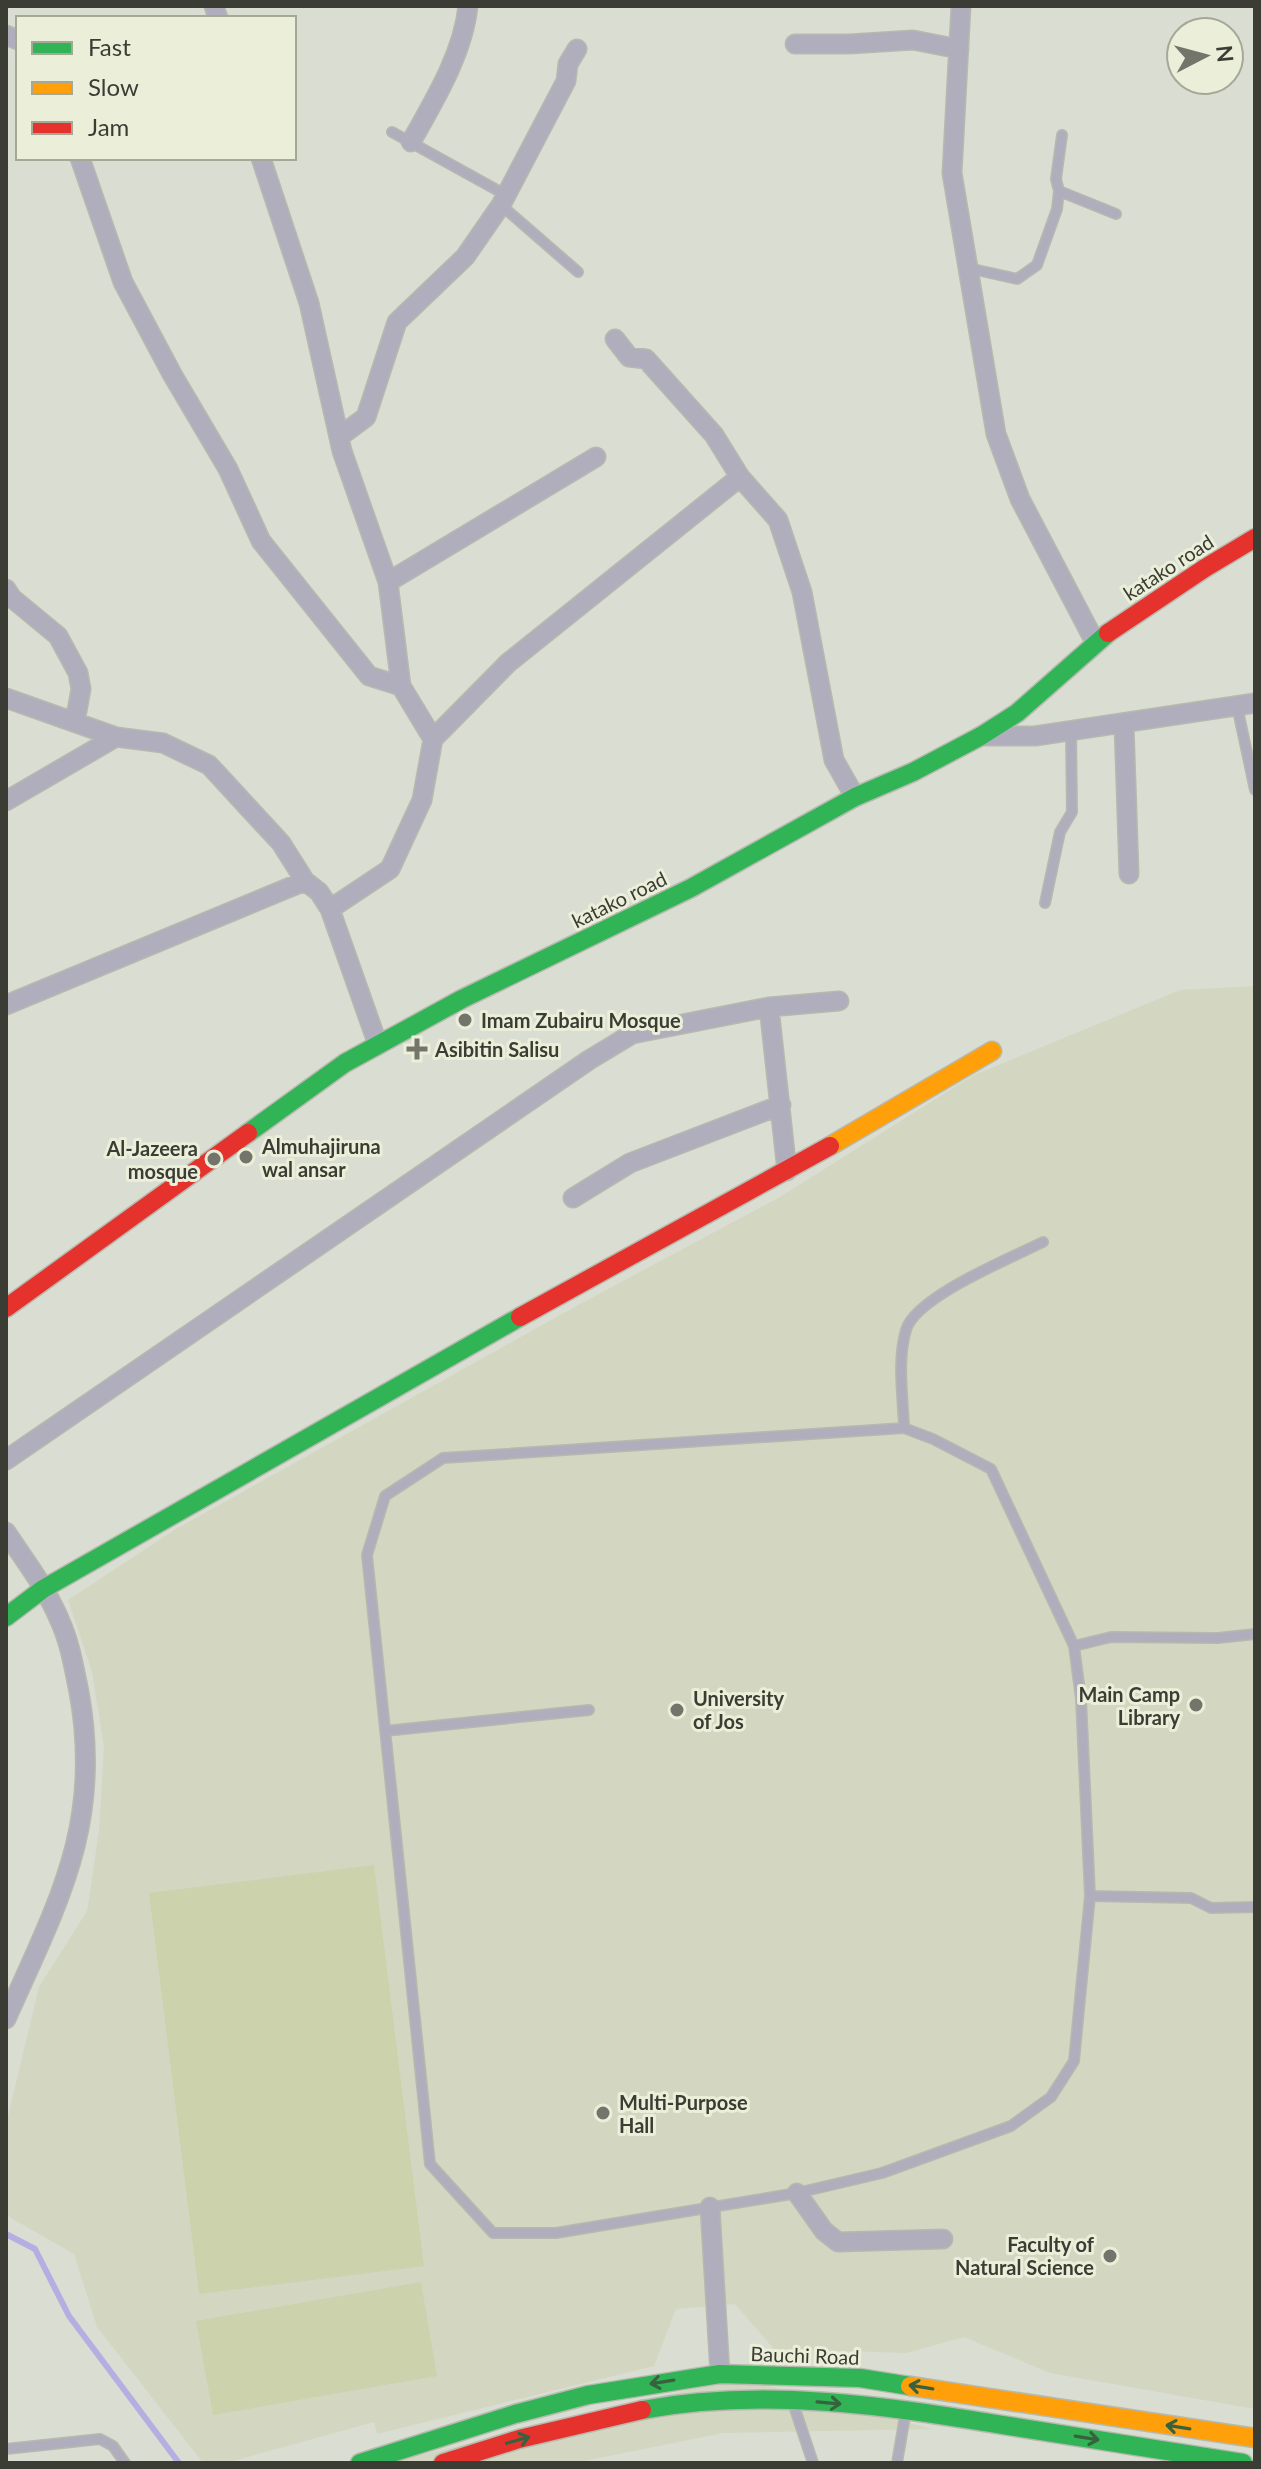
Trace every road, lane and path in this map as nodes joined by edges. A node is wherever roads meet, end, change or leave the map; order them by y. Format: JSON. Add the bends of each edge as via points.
{"nodes":[{"id":1,"x":468,"y":6,"type":"edge"},
{"id":2,"x":961,"y":6,"type":"edge"},
{"id":3,"x":795,"y":44,"type":"dead end"},
{"id":4,"x":577,"y":49,"type":"dead end"},
{"id":5,"x":959,"y":49,"type":"junction"},
{"id":6,"x":392,"y":132,"type":"dead end"},
{"id":7,"x":1062,"y":135,"type":"dead end"},
{"id":8,"x":411,"y":142,"type":"junction"},
{"id":9,"x":81,"y":160,"type":"edge"},
{"id":10,"x":262,"y":160,"type":"edge"},
{"id":11,"x":1059,"y":191,"type":"junction"},
{"id":12,"x":503,"y":200,"type":"junction"},
{"id":13,"x":1116,"y":214,"type":"dead end"},
{"id":14,"x":968,"y":268,"type":"junction"},
{"id":15,"x":578,"y":272,"type":"dead end"},
{"id":16,"x":615,"y":339,"type":"dead end"},
{"id":17,"x":339,"y":437,"type":"junction"},
{"id":18,"x":596,"y":457,"type":"dead end"},
{"id":19,"x":740,"y":477,"type":"junction"},
{"id":20,"x":1255,"y":538,"type":"edge"},
{"id":21,"x":388,"y":582,"type":"junction"},
{"id":22,"x":6,"y":589,"type":"edge"},
{"id":23,"x":1095,"y":642,"type":"junction"},
{"id":24,"x":401,"y":686,"type":"junction"},
{"id":25,"x":6,"y":698,"type":"edge"},
{"id":26,"x":1246,"y":705,"type":"edge"},
{"id":27,"x":75,"y":722,"type":"junction"},
{"id":28,"x":1124,"y":724,"type":"junction"},
{"id":29,"x":1071,"y":731,"type":"junction"},
{"id":30,"x":981,"y":736,"type":"junction"},
{"id":31,"x":116,"y":737,"type":"junction"},
{"id":32,"x":433,"y":739,"type":"junction"},
{"id":33,"x":1255,"y":790,"type":"edge"},
{"id":34,"x":855,"y":797,"type":"junction"},
{"id":35,"x":6,"y":801,"type":"edge"},
{"id":36,"x":1129,"y":874,"type":"dead end"},
{"id":37,"x":305,"y":881,"type":"junction"},
{"id":38,"x":1045,"y":903,"type":"dead end"},
{"id":39,"x":330,"y":909,"type":"junction"},
{"id":40,"x":839,"y":1001,"type":"dead end"},
{"id":41,"x":6,"y":1005,"type":"edge"},
{"id":42,"x":769,"y":1007,"type":"junction"},
{"id":43,"x":378,"y":1045,"type":"junction"},
{"id":44,"x":992,"y":1051,"type":"dead end"},
{"id":45,"x":781,"y":1105,"type":"junction"},
{"id":46,"x":787,"y":1171,"type":"junction"},
{"id":47,"x":573,"y":1198,"type":"dead end"},
{"id":48,"x":1043,"y":1242,"type":"dead end"},
{"id":49,"x":6,"y":1308,"type":"edge"},
{"id":50,"x":904,"y":1428,"type":"junction"},
{"id":51,"x":6,"y":1460,"type":"edge"},
{"id":52,"x":6,"y":1532,"type":"edge"},
{"id":53,"x":43,"y":1589,"type":"junction"},
{"id":54,"x":6,"y":1617,"type":"edge"},
{"id":55,"x":1255,"y":1634,"type":"edge"},
{"id":56,"x":1074,"y":1646,"type":"junction"},
{"id":57,"x":589,"y":1710,"type":"dead end"},
{"id":58,"x":385,"y":1731,"type":"junction"},
{"id":59,"x":1090,"y":1896,"type":"junction"},
{"id":60,"x":1255,"y":1907,"type":"edge"},
{"id":61,"x":6,"y":2019,"type":"edge"},
{"id":62,"x":797,"y":2193,"type":"junction"},
{"id":63,"x":710,"y":2207,"type":"junction"},
{"id":64,"x":943,"y":2239,"type":"dead end"},
{"id":65,"x":720,"y":2374,"type":"junction"},
{"id":66,"x":792,"y":2400,"type":"junction"},
{"id":67,"x":906,"y":2409,"type":"junction"},
{"id":68,"x":1255,"y":2438,"type":"edge"},
{"id":69,"x":6,"y":2449,"type":"edge"},
{"id":70,"x":125,"y":2463,"type":"edge"},
{"id":71,"x":360,"y":2463,"type":"edge"},
{"id":72,"x":443,"y":2463,"type":"edge"},
{"id":73,"x":813,"y":2463,"type":"edge"},
{"id":74,"x":897,"y":2463,"type":"edge"},
{"id":75,"x":1243,"y":2463,"type":"edge"}],
"edges":[{"from":1,"to":8,"type":"street","via":[[459,45]]},
{"from":2,"to":5,"type":"street"},
{"from":3,"to":5,"type":"street","via":[[913,40]]},
{"from":4,"to":12,"type":"street","via":[[566,81]]},
{"from":5,"to":14,"type":"street","via":[[952,173]]},
{"from":6,"to":8,"type":"lane"},
{"from":7,"to":11,"type":"lane"},
{"from":8,"to":12,"type":"lane"},
{"from":9,"to":24,"type":"street","via":[[123,282],[228,469],[261,541],[369,676]]},
{"from":10,"to":17,"type":"street","via":[[309,303]]},
{"from":11,"to":13,"type":"lane"},
{"from":11,"to":14,"type":"lane","via":[[1037,265],[1017,279]]},
{"from":12,"to":15,"type":"lane"},
{"from":12,"to":17,"type":"street","via":[[465,257],[397,322],[366,417]]},
{"from":14,"to":23,"type":"street","via":[[996,434],[1020,499]]},
{"from":16,"to":19,"type":"street","via":[[629,357],[646,359],[714,435]]},
{"from":17,"to":21,"type":"street"},
{"from":18,"to":21,"type":"street"},
{"from":19,"to":32,"type":"street","via":[[508,663]]},
{"from":19,"to":34,"type":"street","via":[[778,520],[802,592],[834,760]]},
{"from":20,"to":23,"type":"main road","name":"katako road"},
{"from":21,"to":24,"type":"street"},
{"from":22,"to":27,"type":"street","via":[[58,636],[78,673]]},
{"from":23,"to":30,"type":"main road","name":"katako road","via":[[1017,713]]},
{"from":24,"to":32,"type":"street"},
{"from":25,"to":27,"type":"street"},
{"from":26,"to":28,"type":"street"},
{"from":26,"to":33,"type":"lane"},
{"from":27,"to":31,"type":"street"},
{"from":28,"to":29,"type":"street"},
{"from":28,"to":36,"type":"street"},
{"from":29,"to":30,"type":"street"},
{"from":29,"to":38,"type":"lane","via":[[1072,812],[1060,832]]},
{"from":30,"to":34,"type":"main road","name":"katako road"},
{"from":31,"to":35,"type":"street"},
{"from":31,"to":37,"type":"street","via":[[163,743],[209,765],[281,843]]},
{"from":32,"to":39,"type":"street","via":[[422,800],[390,869]]},
{"from":34,"to":43,"type":"main road","name":"katako road","via":[[691,888]]},
{"from":37,"to":39,"type":"street"},
{"from":37,"to":41,"type":"street"},
{"from":39,"to":43,"type":"street"},
{"from":40,"to":42,"type":"street"},
{"from":42,"to":45,"type":"street"},
{"from":42,"to":51,"type":"street","via":[[632,1034]]},
{"from":43,"to":49,"type":"main road","name":"katako road","via":[[345,1063]]},
{"from":44,"to":46,"type":"main road"},
{"from":45,"to":46,"type":"street"},
{"from":45,"to":47,"type":"street","via":[[630,1163]]},
{"from":46,"to":53,"type":"main road","via":[[479,1339]]},
{"from":48,"to":50,"type":"lane","via":[[920,1307],[906,1327],[901,1357]]},
{"from":50,"to":56,"type":"lane","via":[[991,1469]]},
{"from":50,"to":58,"type":"lane","via":[[443,1458],[385,1496],[367,1555]]},
{"from":52,"to":53,"type":"street"},
{"from":53,"to":54,"type":"main road"},
{"from":53,"to":61,"type":"street","via":[[63,1626],[74,1669],[87,1774],[67,1881]]},
{"from":55,"to":56,"type":"lane","via":[[1111,1637]]},
{"from":56,"to":59,"type":"lane"},
{"from":57,"to":58,"type":"lane"},
{"from":58,"to":63,"type":"lane","via":[[430,2164],[493,2233],[556,2233]]},
{"from":59,"to":60,"type":"lane","via":[[1191,1898],[1211,1908]]},
{"from":59,"to":62,"type":"lane","via":[[1074,2061],[1051,2097],[1011,2126],[882,2173]]},
{"from":62,"to":63,"type":"lane"},
{"from":62,"to":64,"type":"street","via":[[838,2242]]},
{"from":63,"to":65,"type":"street"},
{"from":68,"to":65,"type":"main road","name":"Bauchi Road","one_way":true,"via":[[860,2378]]},
{"from":65,"to":71,"type":"main road","name":"Bauchi Road","one_way":true,"via":[[559,2403]]},
{"from":66,"to":67,"type":"main road","one_way":true},
{"from":72,"to":66,"type":"main road","one_way":true,"via":[[519,2439],[689,2401]]},
{"from":66,"to":73,"type":"lane"},
{"from":67,"to":74,"type":"lane"},
{"from":67,"to":75,"type":"main road","one_way":true},
{"from":69,"to":70,"type":"lane","via":[[100,2439]]}]}
